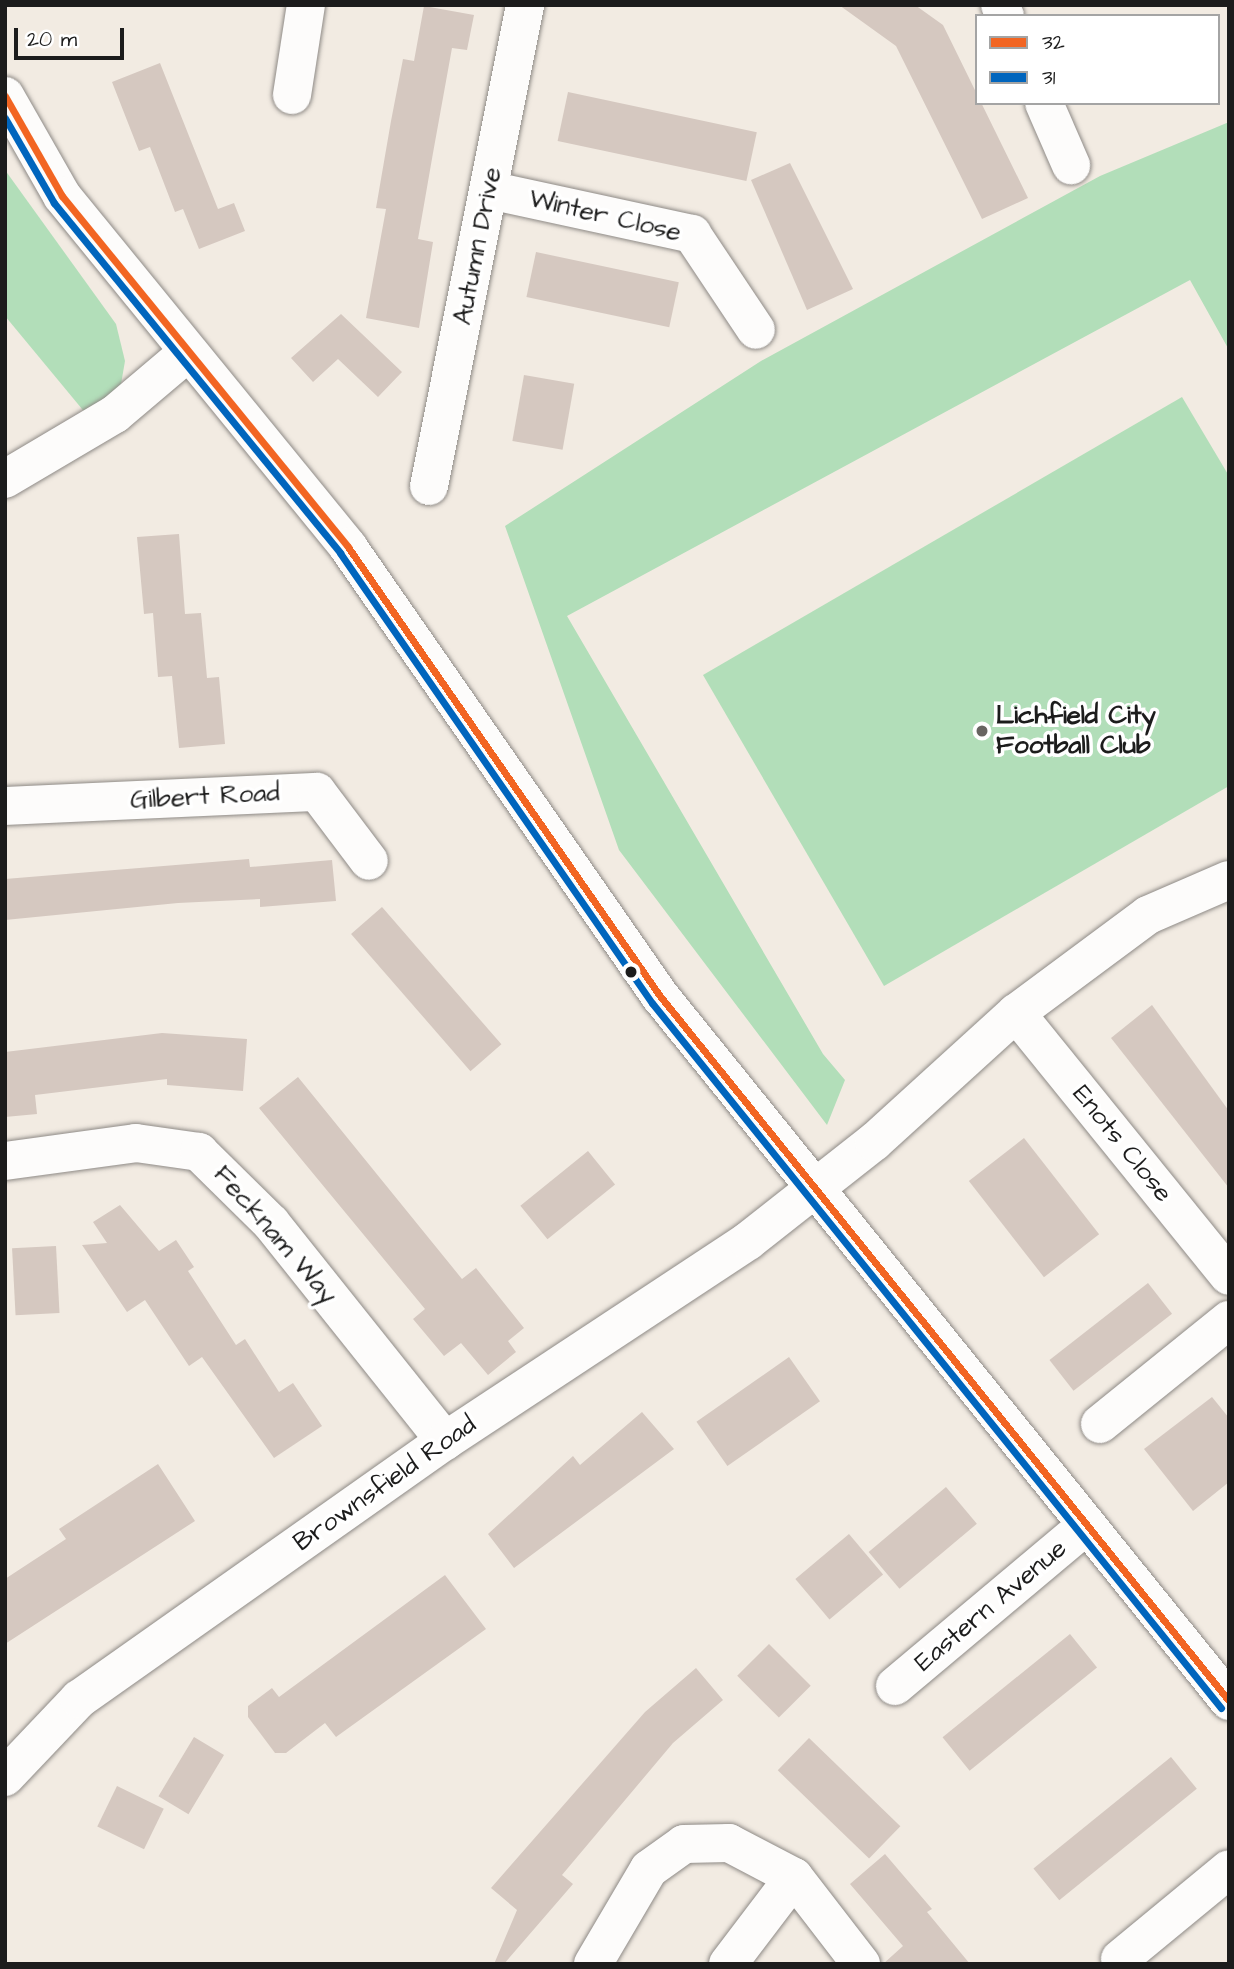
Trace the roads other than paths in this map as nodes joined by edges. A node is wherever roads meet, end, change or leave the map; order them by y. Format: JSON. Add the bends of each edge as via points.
{"nodes":[{"id":1,"x":306,"y":5,"type":"edge"},
{"id":2,"x":525,"y":5,"type":"edge"},
{"id":3,"x":292,"y":95,"type":"dead end"},
{"id":4,"x":5,"y":96,"type":"edge"},
{"id":5,"x":1045,"y":105,"type":"edge"},
{"id":6,"x":1071,"y":165,"type":"dead end"},
{"id":7,"x":489,"y":190,"type":"junction"},
{"id":8,"x":756,"y":330,"type":"dead end"},
{"id":9,"x":188,"y":352,"type":"junction"},
{"id":10,"x":5,"y":479,"type":"edge"},
{"id":11,"x":429,"y":486,"type":"dead end"},
{"id":12,"x":5,"y":806,"type":"edge"},
{"id":13,"x":369,"y":862,"type":"dead end"},
{"id":14,"x":1229,"y":880,"type":"edge"},
{"id":15,"x":1016,"y":1013,"type":"junction"},
{"id":16,"x":5,"y":1161,"type":"edge"},
{"id":17,"x":814,"y":1185,"type":"junction"},
{"id":18,"x":1229,"y":1276,"type":"edge"},
{"id":19,"x":1229,"y":1320,"type":"edge"},
{"id":20,"x":1100,"y":1424,"type":"dead end"},
{"id":21,"x":445,"y":1441,"type":"junction"},
{"id":22,"x":1086,"y":1526,"type":"junction"},
{"id":23,"x":895,"y":1686,"type":"dead end"},
{"id":24,"x":1229,"y":1701,"type":"edge"},
{"id":25,"x":5,"y":1777,"type":"edge"},
{"id":26,"x":1229,"y":1869,"type":"edge"},
{"id":27,"x":794,"y":1877,"type":"junction"},
{"id":28,"x":1120,"y":1959,"type":"dead end"},
{"id":29,"x":593,"y":1964,"type":"edge"},
{"id":30,"x":728,"y":1964,"type":"edge"},
{"id":31,"x":861,"y":1964,"type":"edge"}],
"edges":[{"from":1,"to":3,"type":"main road"},
{"from":2,"to":7,"type":"main road","name":"Autumn Drive"},
{"from":4,"to":9,"type":"main road","name":"Eastern Avenue","via":[[62,196]]},
{"from":5,"to":6,"type":"main road"},
{"from":7,"to":8,"type":"main road","name":"Winter Close","via":[[692,234]]},
{"from":7,"to":11,"type":"main road","name":"Autumn Drive"},
{"from":9,"to":10,"type":"main road","via":[[115,414]]},
{"from":9,"to":17,"type":"main road","name":"Eastern Avenue","via":[[348,547],[660,996]]},
{"from":12,"to":13,"type":"main road","name":"Gilbert Road","via":[[317,792]]},
{"from":14,"to":15,"type":"main road","name":"Brownsfield Road","via":[[1149,915]]},
{"from":15,"to":17,"type":"main road","name":"Brownsfield Road","via":[[874,1142]]},
{"from":15,"to":18,"type":"main road","name":"Enots Close"},
{"from":16,"to":21,"type":"main road","name":"Fecknam Way","via":[[136,1143],[199,1152],[271,1223]]},
{"from":17,"to":21,"type":"main road","name":"Brownsfield Road","via":[[708,1270]]},
{"from":17,"to":22,"type":"main road","name":"Eastern Avenue"},
{"from":19,"to":20,"type":"main road"},
{"from":21,"to":25,"type":"main road","name":"Brownsfield Road","via":[[79,1699]]},
{"from":22,"to":23,"type":"main road","name":"Eastern Avenue"},
{"from":22,"to":24,"type":"main road","name":"Eastern Avenue"},
{"from":26,"to":28,"type":"main road"},
{"from":27,"to":29,"type":"main road","via":[[729,1843],[684,1844],[649,1869]]},
{"from":27,"to":30,"type":"main road"},
{"from":27,"to":31,"type":"main road"}]}
